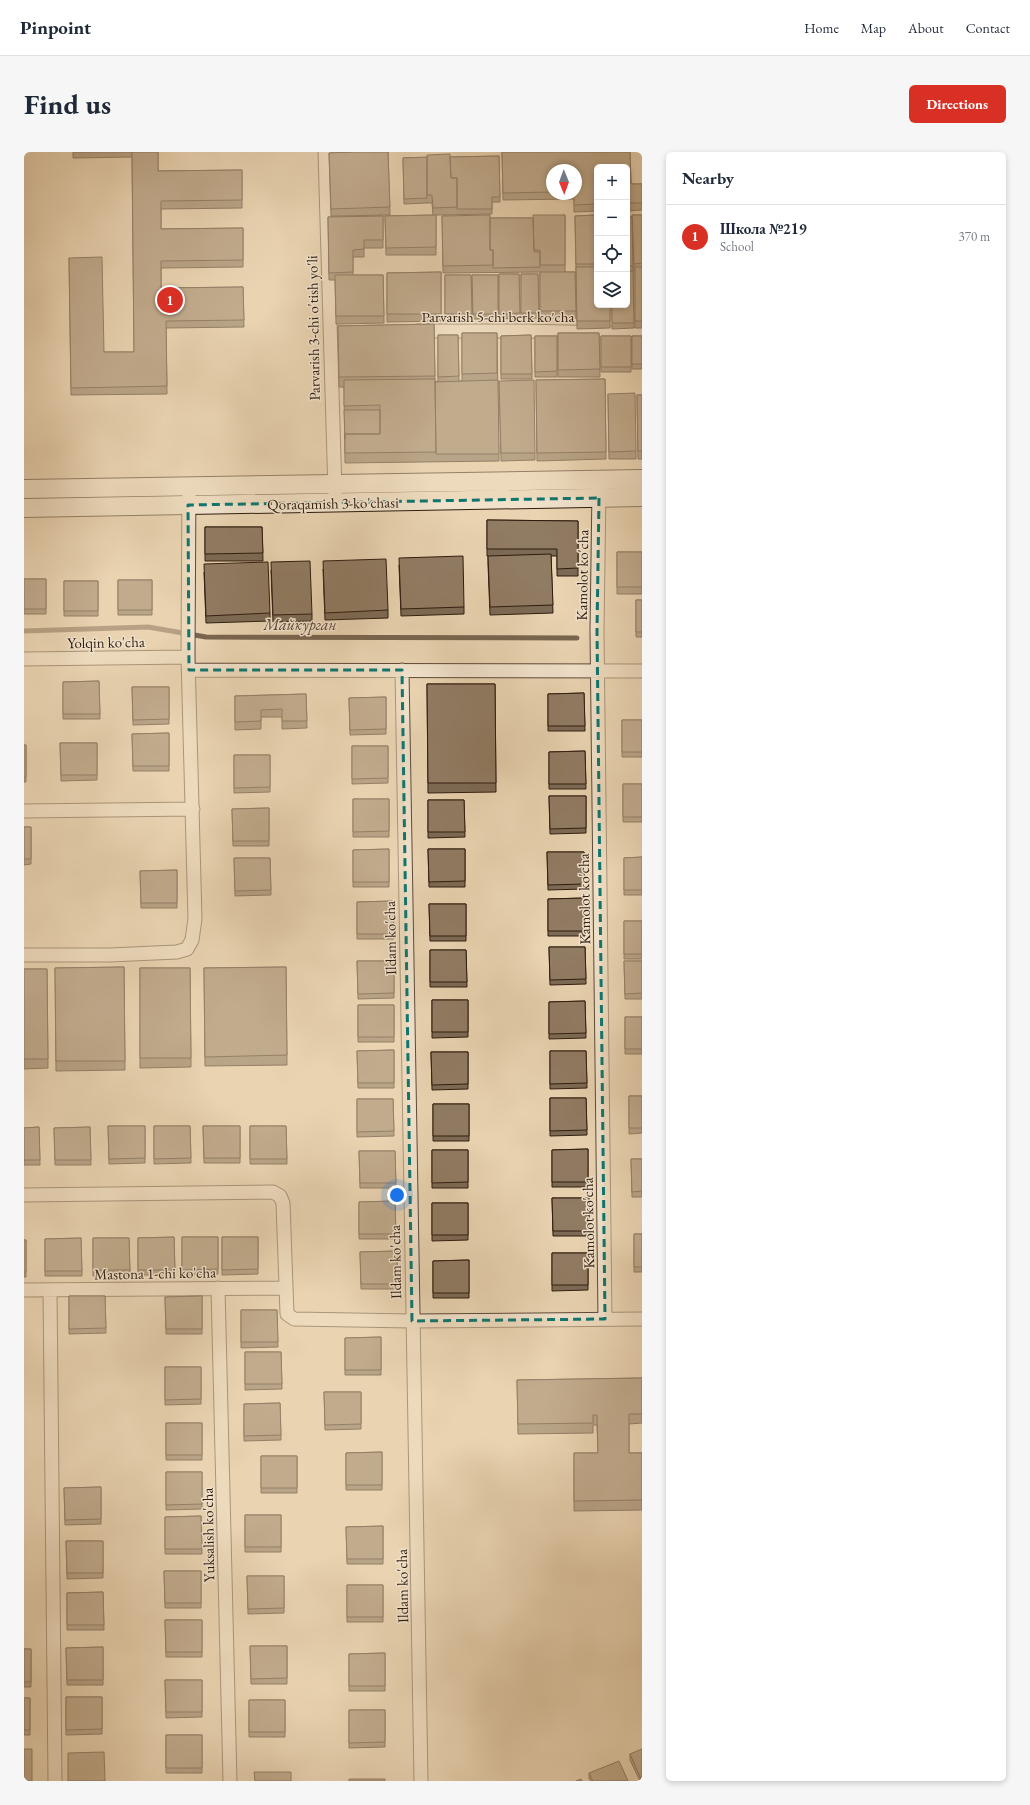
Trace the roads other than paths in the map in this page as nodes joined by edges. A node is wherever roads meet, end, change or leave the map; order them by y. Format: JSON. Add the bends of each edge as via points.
{"nodes":[{"id":1,"x":325,"y":152,"type":"edge"},
{"id":2,"x":345,"y":332,"type":"edge"},
{"id":3,"x":408,"y":332,"type":"edge"},
{"id":4,"x":330,"y":333,"type":"junction"},
{"id":5,"x":642,"y":334,"type":"edge"},
{"id":6,"x":599,"y":479,"type":"junction"},
{"id":7,"x":642,"y":479,"type":"edge"},
{"id":8,"x":334,"y":483,"type":"junction"},
{"id":9,"x":189,"y":486,"type":"junction"},
{"id":10,"x":24,"y":489,"type":"edge"},
{"id":11,"x":642,"y":497,"type":"edge"},
{"id":12,"x":599,"y":498,"type":"junction"},
{"id":13,"x":335,"y":503,"type":"junction"},
{"id":14,"x":188,"y":505,"type":"junction"},
{"id":15,"x":24,"y":508,"type":"edge"},
{"id":16,"x":24,"y":659,"type":"edge"},
{"id":17,"x":188,"y":663,"type":"junction"},
{"id":18,"x":597,"y":664,"type":"junction"},
{"id":19,"x":402,"y":670,"type":"junction"},
{"id":20,"x":642,"y":670,"type":"edge"},
{"id":21,"x":193,"y":809,"type":"junction"},
{"id":22,"x":24,"y":811,"type":"edge"},
{"id":23,"x":24,"y":955,"type":"edge"},
{"id":24,"x":24,"y":1195,"type":"edge"},
{"id":25,"x":218,"y":1288,"type":"junction"},
{"id":26,"x":286,"y":1288,"type":"junction"},
{"id":27,"x":24,"y":1290,"type":"edge"},
{"id":28,"x":50,"y":1290,"type":"junction"},
{"id":29,"x":605,"y":1319,"type":"junction"},
{"id":30,"x":642,"y":1319,"type":"edge"},
{"id":31,"x":412,"y":1321,"type":"junction"},
{"id":32,"x":55,"y":1781,"type":"edge"},
{"id":33,"x":230,"y":1781,"type":"edge"},
{"id":34,"x":421,"y":1781,"type":"edge"}],
"edges":[{"from":1,"to":4,"type":"street","name":"Parvarish 3-chi o'tish yo'li"},
{"from":2,"to":4,"type":"street"},
{"from":3,"to":5,"type":"street","name":"Parvarish 5-chi berk ko'cha","via":[[527,331]]},
{"from":4,"to":8,"type":"street","name":"Parvarish 3-chi o'tish yo'li"},
{"from":6,"to":7,"type":"main road","name":"Qoraqamish 3-ko'chasi"},
{"from":6,"to":8,"type":"main road","name":"Qoraqamish 3-ko'chasi"},
{"from":6,"to":12,"type":"street","name":"Kamolot ko'cha"},
{"from":8,"to":9,"type":"main road","name":"Qoraqamish 3-ko'chasi"},
{"from":8,"to":13,"type":"street","name":"Parvarish 3-chi o'tish yo'li"},
{"from":9,"to":10,"type":"main road","name":"Qoraqamish 3-ko'chasi"},
{"from":9,"to":14,"type":"street"},
{"from":11,"to":12,"type":"main road","name":"Qoraqamish 3-ko'chasi"},
{"from":12,"to":13,"type":"main road","name":"Qoraqamish 3-ko'chasi"},
{"from":12,"to":18,"type":"street","name":"Kamolot ko'cha"},
{"from":13,"to":14,"type":"main road","name":"Qoraqamish 3-ko'chasi"},
{"from":14,"to":15,"type":"main road","name":"Qoraqamish 3-ko'chasi"},
{"from":14,"to":17,"type":"street"},
{"from":16,"to":17,"type":"street","name":"Yolqin ko'cha"},
{"from":17,"to":19,"type":"street","name":"Yolqin ko'cha"},
{"from":17,"to":21,"type":"street"},
{"from":18,"to":19,"type":"street","name":"Yolqin ko'cha"},
{"from":18,"to":20,"type":"street","name":"Yolqin ko'cha"},
{"from":18,"to":29,"type":"street","name":"Kamolot ko'cha"},
{"from":19,"to":31,"type":"street","name":"Ildam ko'cha"},
{"from":21,"to":22,"type":"street"},
{"from":21,"to":23,"type":"street","via":[[195,920],[192,940],[187,949],[177,952],[110,955]]},
{"from":24,"to":26,"type":"street","via":[[273,1192],[280,1196],[283,1203]]},
{"from":25,"to":26,"type":"street","name":"Mastona 1-chi ko'cha"},
{"from":25,"to":28,"type":"street","name":"Mastona 1-chi ko'cha"},
{"from":25,"to":33,"type":"street","name":"Yuksalish ko'cha"},
{"from":26,"to":31,"type":"street","via":[[287,1314],[294,1319]]},
{"from":27,"to":28,"type":"street","name":"Mastona 1-chi ko'cha"},
{"from":28,"to":32,"type":"street"},
{"from":29,"to":30,"type":"street"},
{"from":29,"to":31,"type":"street"},
{"from":31,"to":34,"type":"street","name":"Ildam ko'cha"}]}
